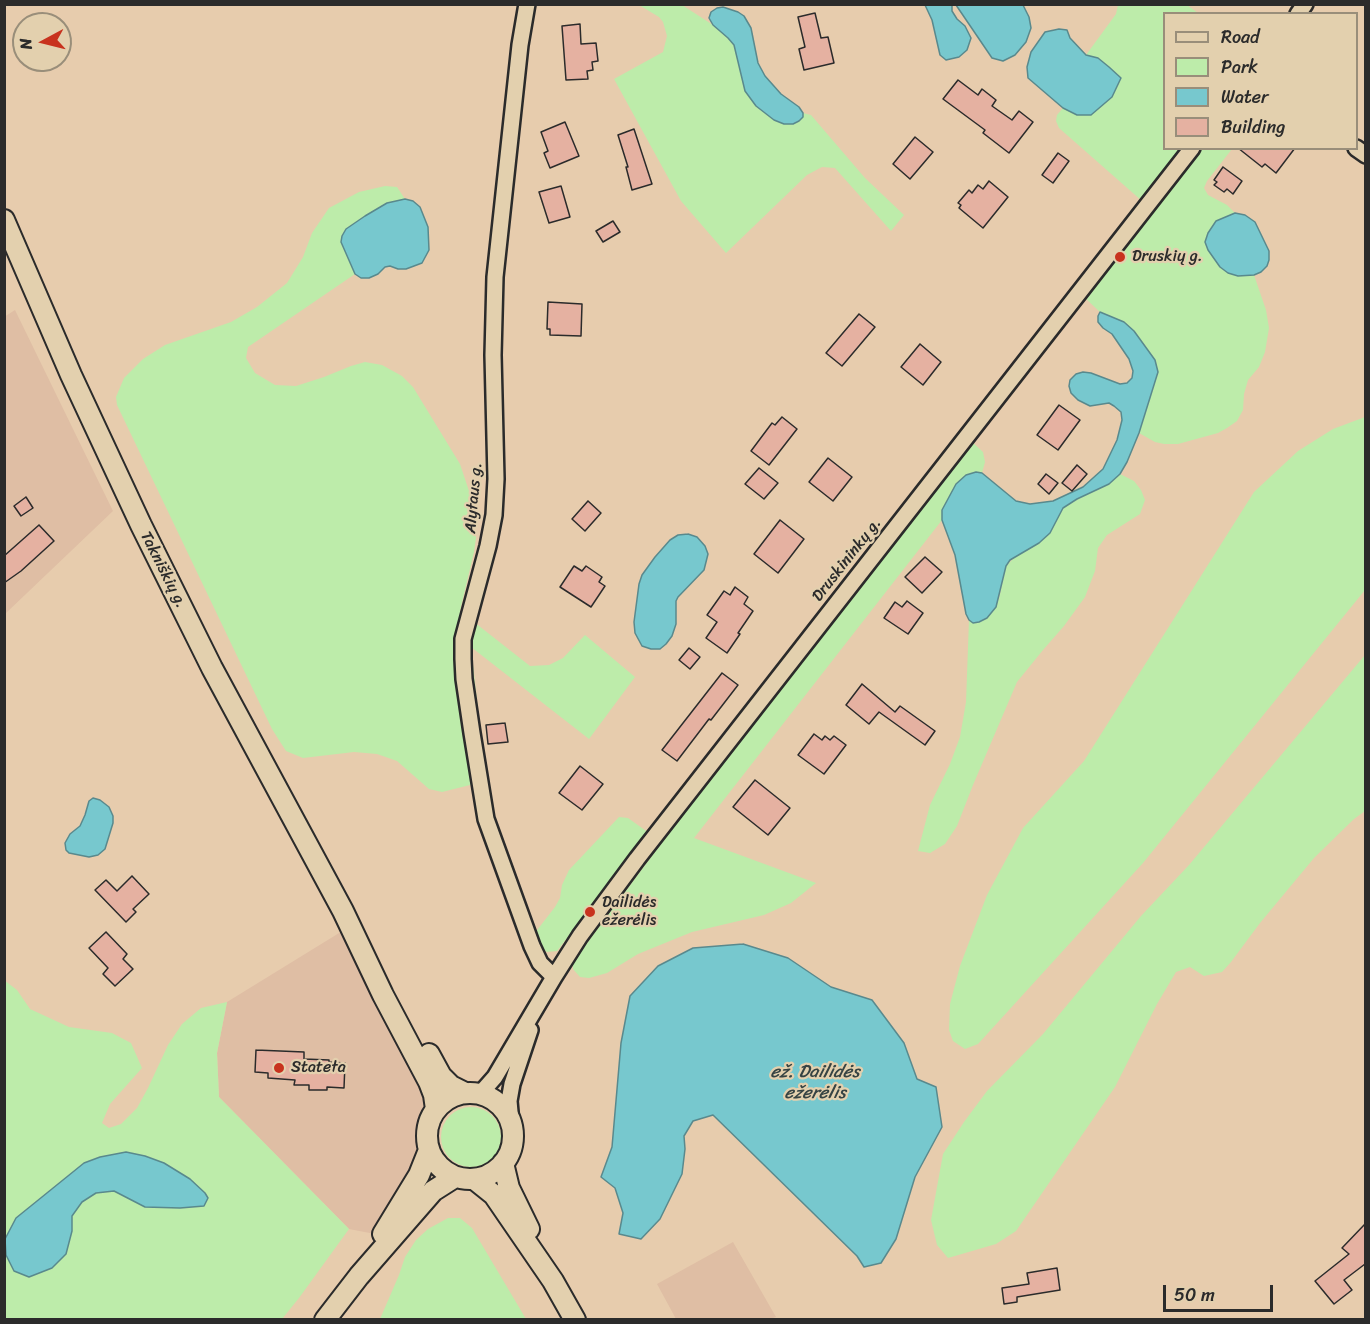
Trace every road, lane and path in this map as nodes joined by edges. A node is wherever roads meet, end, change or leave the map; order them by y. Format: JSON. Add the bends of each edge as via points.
{"nodes":[{"id":1,"x":527,"y":4,"type":"edge"},
{"id":2,"x":1190,"y":150,"type":"edge"},
{"id":3,"x":5,"y":221,"type":"edge"},
{"id":4,"x":343,"y":911,"type":"junction"},
{"id":5,"x":554,"y":977,"type":"junction"},
{"id":6,"x":540,"y":1002,"type":"junction"},
{"id":7,"x":472,"y":1094,"type":"junction"},
{"id":8,"x":436,"y":1109,"type":"junction"},
{"id":9,"x":511,"y":1123,"type":"junction"},
{"id":10,"x":429,"y":1150,"type":"junction"},
{"id":11,"x":503,"y":1163,"type":"junction"},
{"id":12,"x":464,"y":1178,"type":"junction"},
{"id":13,"x":359,"y":1276,"type":"junction"},
{"id":14,"x":553,"y":1281,"type":"junction"},
{"id":15,"x":325,"y":1320,"type":"edge"},
{"id":16,"x":575,"y":1320,"type":"edge"}],
"edges":[{"from":1,"to":5,"type":"street","name":"Alytaus g.","via":[[495,277],[494,515],[464,639],[463,659],[486,819],[532,946],[540,963]]},
{"from":2,"to":5,"type":"street","name":"Druskininkų g.","via":[[637,859]]},
{"from":3,"to":4,"type":"main road","name":"Takniškių g.","via":[[141,525],[212,668]]},
{"from":4,"to":7,"type":"main road","via":[[394,988],[441,1076],[451,1086]]},
{"from":4,"to":8,"type":"main road","via":[[429,1082]]},
{"from":5,"to":6,"type":"street","name":"Druskininkų g."},
{"from":6,"to":7,"type":"street","via":[[495,1077]]},
{"from":6,"to":9,"type":"street","via":[[512,1084]]},
{"from":7,"to":8,"type":"main road","via":[[449,1098]]},
{"from":7,"to":9,"type":"main road","via":[[493,1100]]},
{"from":8,"to":10,"type":"main road","via":[[426,1136]]},
{"from":9,"to":11,"type":"main road","via":[[513,1137]]},
{"from":10,"to":12,"type":"main road","via":[[439,1166]]},
{"from":10,"to":13,"type":"main road","via":[[419,1175]]},
{"from":11,"to":12,"type":"main road","via":[[490,1174]]},
{"from":11,"to":14,"type":"main road","via":[[510,1188]]},
{"from":12,"to":13,"type":"main road","via":[[434,1191]]},
{"from":12,"to":14,"type":"main road","via":[[494,1195]]},
{"from":13,"to":15,"type":"main road"},
{"from":14,"to":16,"type":"main road"}]}
